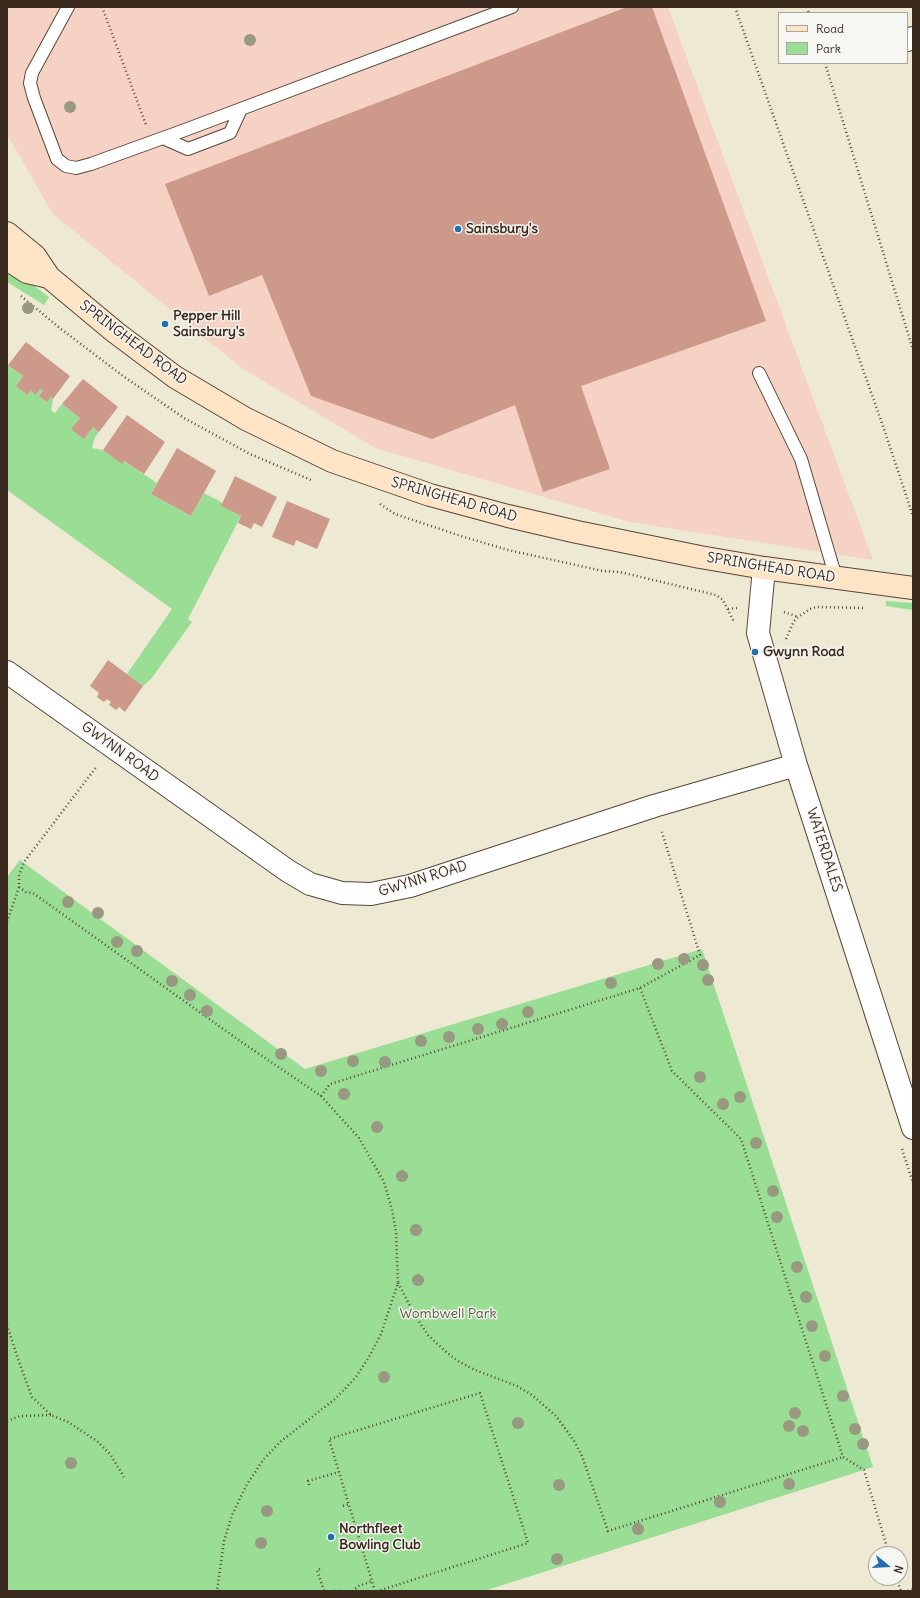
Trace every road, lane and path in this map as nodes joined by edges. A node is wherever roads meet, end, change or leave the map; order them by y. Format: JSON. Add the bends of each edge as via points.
{"nodes":[{"id":1,"x":68,"y":7,"type":"edge"},
{"id":2,"x":102,"y":7,"type":"edge"},
{"id":3,"x":512,"y":7,"type":"edge"},
{"id":4,"x":735,"y":7,"type":"edge"},
{"id":5,"x":825,"y":64,"type":"edge"},
{"id":6,"x":241,"y":109,"type":"junction"},
{"id":7,"x":157,"y":140,"type":"junction"},
{"id":8,"x":7,"y":232,"type":"edge"},
{"id":9,"x":7,"y":259,"type":"edge"},
{"id":10,"x":49,"y":277,"type":"junction"},
{"id":11,"x":19,"y":294,"type":"dead end"},
{"id":12,"x":913,"y":350,"type":"edge"},
{"id":13,"x":759,"y":372,"type":"dead end"},
{"id":14,"x":316,"y":481,"type":"dead end"},
{"id":15,"x":378,"y":503,"type":"dead end"},
{"id":16,"x":913,"y":516,"type":"edge"},
{"id":17,"x":764,"y":568,"type":"junction"},
{"id":18,"x":836,"y":578,"type":"junction"},
{"id":19,"x":913,"y":588,"type":"edge"},
{"id":20,"x":869,"y":608,"type":"dead end"},
{"id":21,"x":735,"y":623,"type":"dead end"},
{"id":22,"x":786,"y":640,"type":"dead end"},
{"id":23,"x":7,"y":672,"type":"edge"},
{"id":24,"x":112,"y":746,"type":"junction"},
{"id":25,"x":796,"y":765,"type":"junction"},
{"id":26,"x":654,"y":806,"type":"junction"},
{"id":27,"x":19,"y":887,"type":"junction"},
{"id":28,"x":7,"y":922,"type":"edge"},
{"id":29,"x":640,"y":988,"type":"junction"},
{"id":30,"x":321,"y":1096,"type":"junction"},
{"id":31,"x":913,"y":1128,"type":"edge"},
{"id":32,"x":902,"y":1147,"type":"dead end"},
{"id":33,"x":913,"y":1183,"type":"edge"},
{"id":34,"x":398,"y":1283,"type":"junction"},
{"id":35,"x":7,"y":1325,"type":"edge"},
{"id":36,"x":51,"y":1415,"type":"junction"},
{"id":37,"x":7,"y":1421,"type":"edge"},
{"id":38,"x":843,"y":1457,"type":"junction"},
{"id":39,"x":339,"y":1472,"type":"junction"},
{"id":40,"x":124,"y":1477,"type":"dead end"},
{"id":41,"x":309,"y":1485,"type":"dead end"},
{"id":42,"x":349,"y":1504,"type":"junction"},
{"id":43,"x":343,"y":1506,"type":"dead end"},
{"id":44,"x":887,"y":1546,"type":"edge"},
{"id":45,"x":320,"y":1569,"type":"dead end"},
{"id":46,"x":372,"y":1581,"type":"junction"},
{"id":47,"x":913,"y":1589,"type":"edge"},
{"id":48,"x":217,"y":1591,"type":"edge"},
{"id":49,"x":324,"y":1591,"type":"edge"},
{"id":50,"x":335,"y":1591,"type":"edge"},
{"id":51,"x":343,"y":1591,"type":"edge"},
{"id":52,"x":352,"y":1591,"type":"edge"},
{"id":53,"x":376,"y":1591,"type":"edge"},
{"id":54,"x":908,"y":1591,"type":"edge"}],
"edges":[{"from":1,"to":7,"type":"lane","via":[[30,79],[34,98],[57,159],[66,166],[80,168]]},
{"from":2,"to":7,"type":"path"},
{"from":3,"to":6,"type":"lane"},
{"from":4,"to":16,"type":"path"},
{"from":5,"to":12,"type":"path"},
{"from":6,"to":7,"type":"lane"},
{"from":6,"to":7,"type":"lane","via":[[230,134],[188,149]]},
{"from":8,"to":10,"type":"main road","name":"SPRINGHEAD ROAD","via":[[35,256]]},
{"from":9,"to":10,"type":"main road","name":"SPRINGHEAD ROAD","via":[[27,272]]},
{"from":10,"to":17,"type":"main road","name":"SPRINGHEAD ROAD","via":[[115,332],[175,377],[246,419],[332,461],[430,495],[514,517],[677,553]]},
{"from":11,"to":14,"type":"path","via":[[111,367],[184,418],[250,454]]},
{"from":13,"to":18,"type":"lane","via":[[801,459]]},
{"from":15,"to":21,"type":"path","via":[[395,514],[508,550],[603,571],[620,572],[716,595],[722,600]]},
{"from":17,"to":18,"type":"main road","name":"SPRINGHEAD ROAD"},
{"from":17,"to":25,"type":"street","name":"WATERDALES","via":[[758,633]]},
{"from":18,"to":19,"type":"main road","name":"SPRINGHEAD ROAD"},
{"from":20,"to":22,"type":"path","via":[[814,607],[798,617]]},
{"from":23,"to":24,"type":"street","name":"GWYNN ROAD"},
{"from":24,"to":26,"type":"street","name":"GWYNN ROAD","via":[[297,877],[328,890],[353,894],[382,893],[410,886]]},
{"from":24,"to":27,"type":"path","via":[[24,862],[19,876]]},
{"from":25,"to":26,"type":"street","name":"GWYNN ROAD"},
{"from":25,"to":31,"type":"street","name":"WATERDALES"},
{"from":26,"to":29,"type":"path","via":[[700,955]]},
{"from":27,"to":28,"type":"path"},
{"from":27,"to":30,"type":"path","via":[[33,893]]},
{"from":29,"to":30,"type":"path","via":[[330,1084]]},
{"from":29,"to":38,"type":"path","via":[[672,1071],[741,1139]]},
{"from":30,"to":34,"type":"path","via":[[359,1138],[384,1182],[396,1232]]},
{"from":32,"to":33,"type":"path"},
{"from":34,"to":38,"type":"path","via":[[428,1335],[445,1351],[475,1370],[517,1386],[532,1395],[556,1416],[582,1456],[608,1531]]},
{"from":34,"to":48,"type":"path","via":[[380,1334],[356,1377],[335,1399],[280,1442],[263,1460],[246,1486],[232,1515],[224,1541]]},
{"from":35,"to":36,"type":"path","via":[[32,1396]]},
{"from":36,"to":37,"type":"path","via":[[20,1416]]},
{"from":36,"to":40,"type":"path","via":[[73,1424],[97,1441],[110,1454]]},
{"from":38,"to":44,"type":"path","via":[[864,1470]]},
{"from":39,"to":41,"type":"path","via":[[308,1481]]},
{"from":39,"to":42,"type":"path"},
{"from":39,"to":53,"type":"path","via":[[329,1439],[480,1393],[528,1542]]},
{"from":42,"to":43,"type":"path"},
{"from":42,"to":46,"type":"path"},
{"from":45,"to":49,"type":"path","via":[[317,1570]]},
{"from":46,"to":52,"type":"path"},
{"from":46,"to":53,"type":"path"},
{"from":47,"to":54,"type":"path"},
{"from":50,"to":51,"type":"path"}]}
